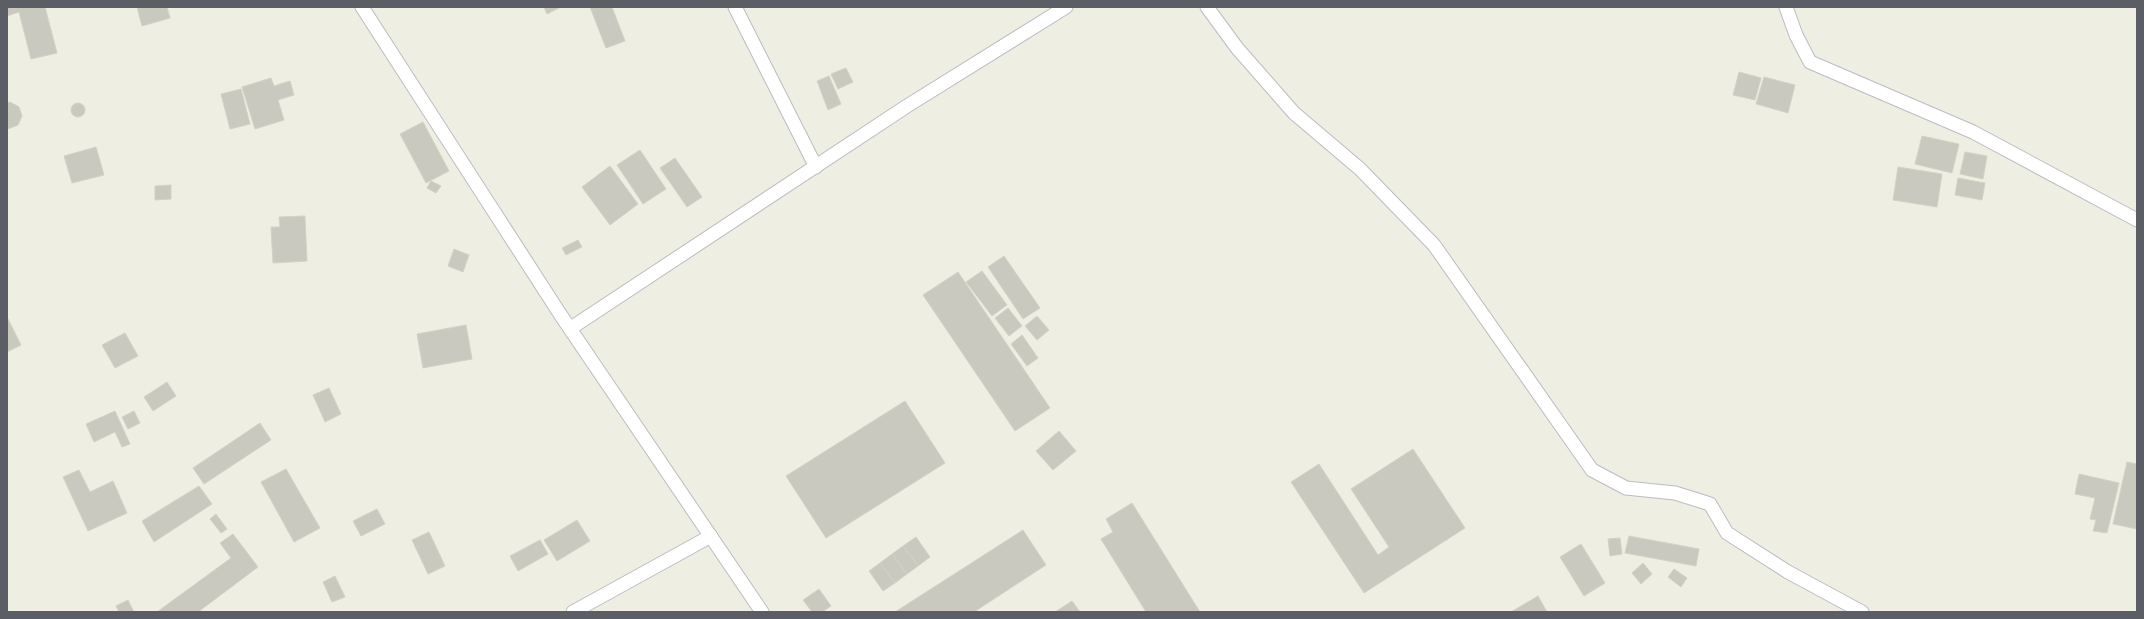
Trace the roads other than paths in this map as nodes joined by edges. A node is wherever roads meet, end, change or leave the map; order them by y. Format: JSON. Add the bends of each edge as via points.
{"nodes":[{"id":1,"x":362,"y":7,"type":"edge"},
{"id":2,"x":735,"y":7,"type":"edge"},
{"id":3,"x":1066,"y":7,"type":"edge"},
{"id":4,"x":1207,"y":7,"type":"edge"},
{"id":5,"x":1786,"y":7,"type":"edge"},
{"id":6,"x":816,"y":168,"type":"junction"},
{"id":7,"x":2137,"y":220,"type":"edge"},
{"id":8,"x":571,"y":328,"type":"junction"},
{"id":9,"x":711,"y":536,"type":"junction"},
{"id":10,"x":573,"y":612,"type":"edge"},
{"id":11,"x":762,"y":612,"type":"edge"},
{"id":12,"x":1862,"y":612,"type":"edge"}],
"edges":[{"from":1,"to":8,"type":"lane"},
{"from":2,"to":6,"type":"lane"},
{"from":3,"to":6,"type":"lane","via":[[908,106]]},
{"from":4,"to":12,"type":"lane","via":[[1237,48],[1294,113],[1360,168],[1434,245],[1592,470],[1626,488],[1675,492],[1710,504],[1727,533],[1788,572]]},
{"from":5,"to":7,"type":"lane","via":[[1796,35],[1810,62],[1972,132]]},
{"from":6,"to":8,"type":"lane"},
{"from":8,"to":9,"type":"lane"},
{"from":9,"to":10,"type":"lane"},
{"from":9,"to":11,"type":"lane"}]}
